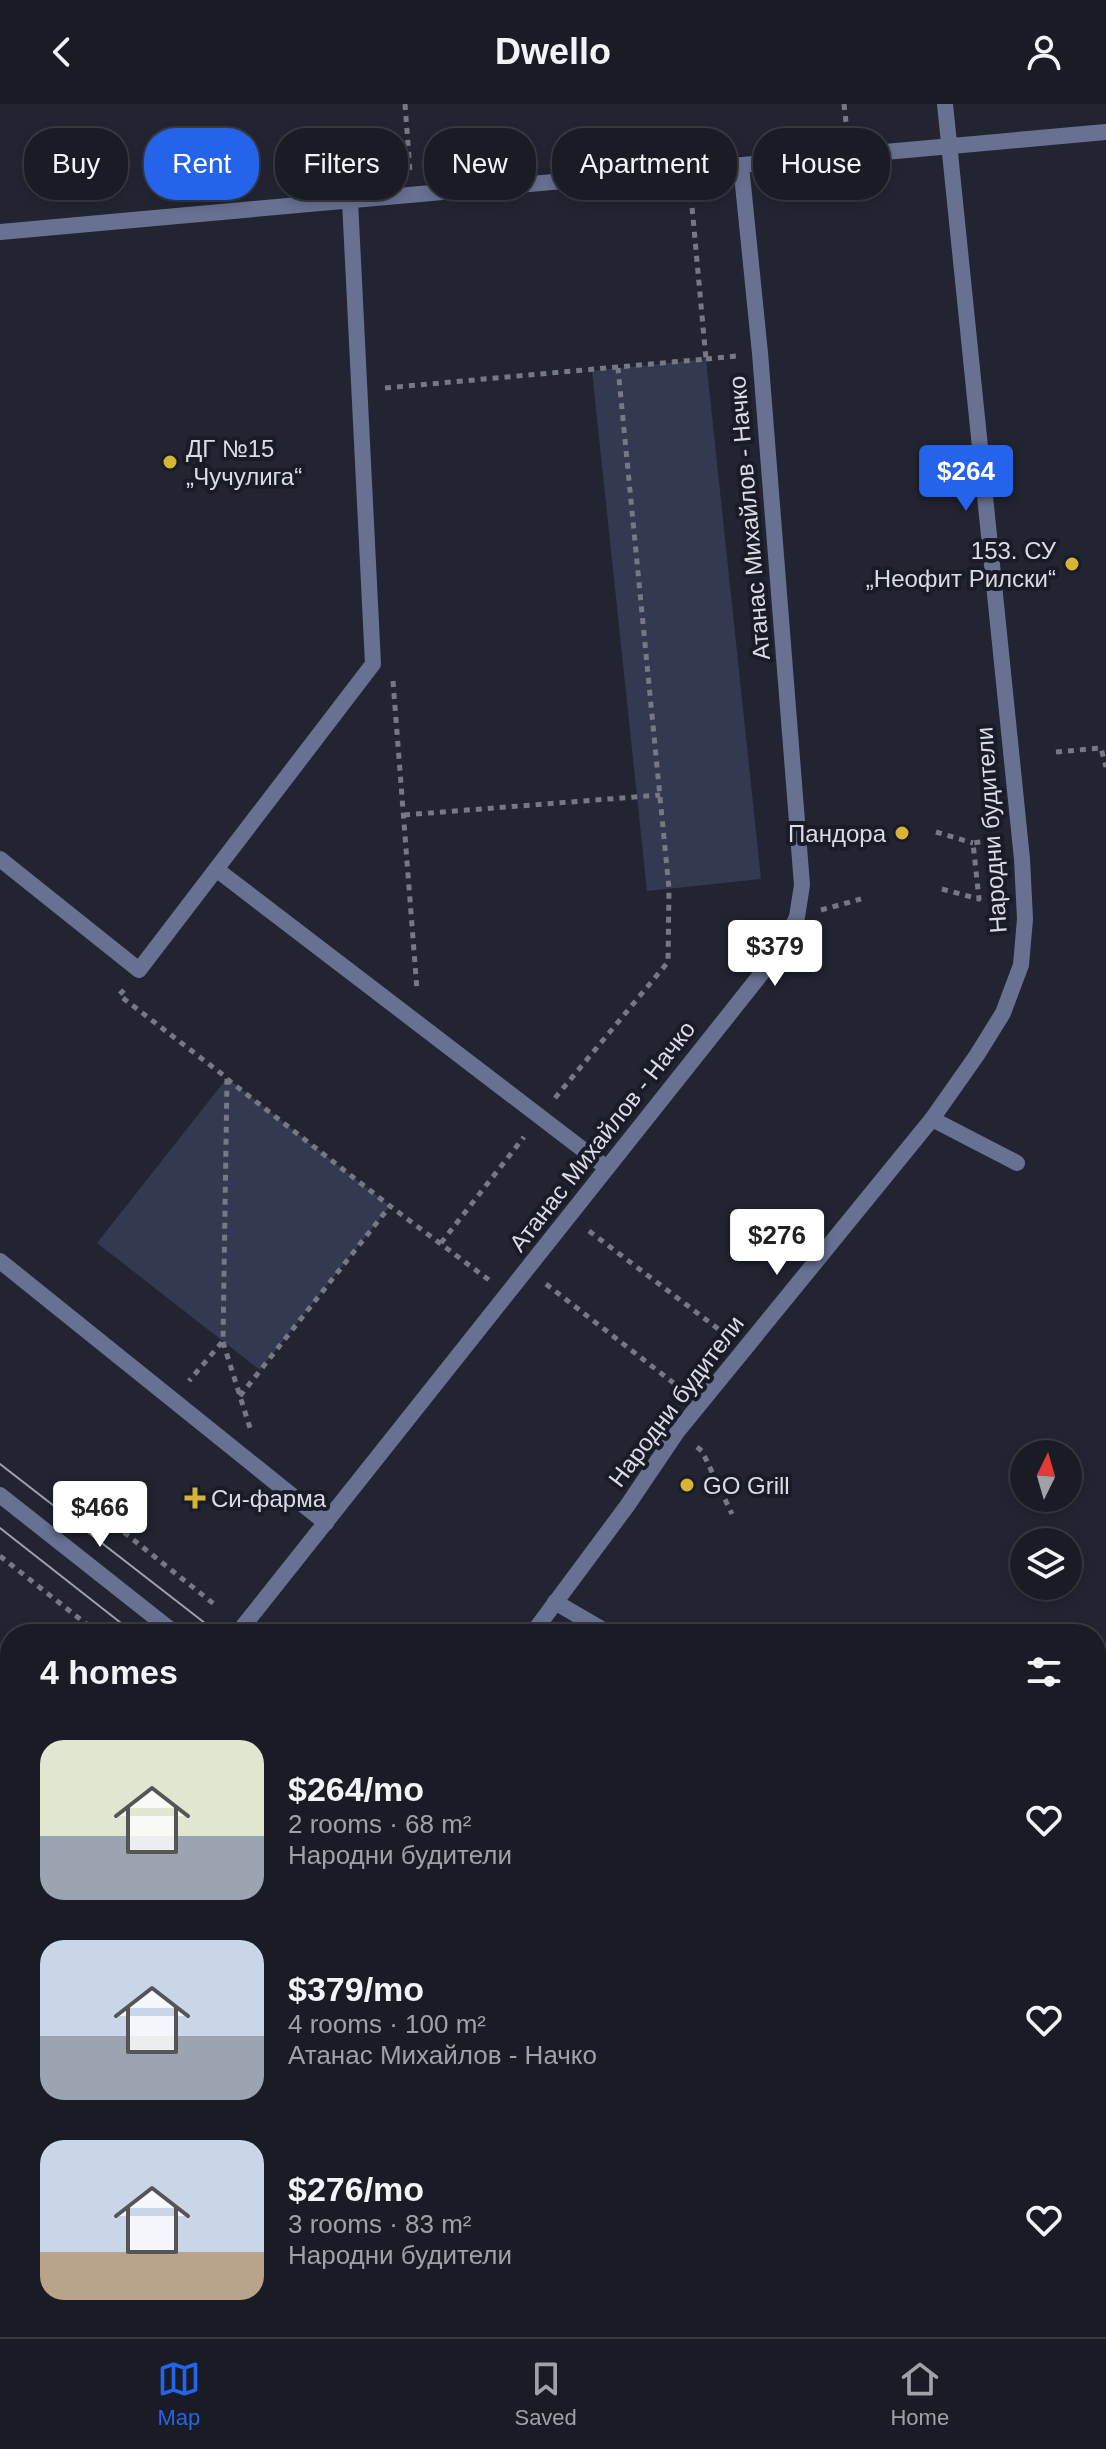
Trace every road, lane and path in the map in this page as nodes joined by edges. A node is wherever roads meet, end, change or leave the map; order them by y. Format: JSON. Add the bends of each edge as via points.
{"nodes":[{"id":1,"x":405,"y":104,"type":"edge"},
{"id":2,"x":945,"y":104,"type":"edge"},
{"id":3,"x":1106,"y":132,"type":"edge"},
{"id":4,"x":949,"y":146,"type":"junction"},
{"id":5,"x":737,"y":165,"type":"edge"},
{"id":6,"x":741,"y":165,"type":"junction"},
{"id":7,"x":552,"y":183,"type":"edge"},
{"id":8,"x":412,"y":195,"type":"junction"},
{"id":9,"x":692,"y":200,"type":"edge"},
{"id":10,"x":350,"y":201,"type":"junction"},
{"id":11,"x":0,"y":232,"type":"edge"},
{"id":12,"x":618,"y":368,"type":"junction"},
{"id":13,"x":359,"y":390,"type":"junction"},
{"id":14,"x":373,"y":664,"type":"junction"},
{"id":15,"x":1056,"y":752,"type":"dead end"},
{"id":16,"x":1106,"y":767,"type":"edge"},
{"id":17,"x":660,"y":795,"type":"junction"},
{"id":18,"x":404,"y":815,"type":"junction"},
{"id":19,"x":936,"y":832,"type":"dead end"},
{"id":20,"x":1020,"y":838,"type":"junction"},
{"id":21,"x":973,"y":843,"type":"junction"},
{"id":22,"x":0,"y":859,"type":"edge"},
{"id":23,"x":216,"y":869,"type":"junction"},
{"id":24,"x":942,"y":889,"type":"dead end"},
{"id":25,"x":861,"y":899,"type":"dead end"},
{"id":26,"x":797,"y":917,"type":"junction"},
{"id":27,"x":139,"y":970,"type":"junction"},
{"id":28,"x":420,"y":1024,"type":"junction"},
{"id":29,"x":227,"y":1078,"type":"junction"},
{"id":30,"x":539,"y":1117,"type":"junction"},
{"id":31,"x":932,"y":1119,"type":"junction"},
{"id":32,"x":1017,"y":1163,"type":"dead end"},
{"id":33,"x":607,"y":1168,"type":"junction"},
{"id":34,"x":390,"y":1206,"type":"junction"},
{"id":35,"x":569,"y":1216,"type":"junction"},
{"id":36,"x":441,"y":1243,"type":"junction"},
{"id":37,"x":0,"y":1261,"type":"edge"},
{"id":38,"x":527,"y":1269,"type":"junction"},
{"id":39,"x":508,"y":1293,"type":"junction"},
{"id":40,"x":223,"y":1341,"type":"junction"},
{"id":41,"x":744,"y":1349,"type":"junction"},
{"id":42,"x":240,"y":1396,"type":"junction"},
{"id":43,"x":173,"y":1400,"type":"junction"},
{"id":44,"x":699,"y":1404,"type":"junction"},
{"id":45,"x":677,"y":1432,"type":"junction"},
{"id":46,"x":263,"y":1472,"type":"junction"},
{"id":47,"x":0,"y":1495,"type":"edge"},
{"id":48,"x":77,"y":1495,"type":"dead end"},
{"id":49,"x":732,"y":1514,"type":"dead end"},
{"id":50,"x":326,"y":1523,"type":"junction"},
{"id":51,"x":0,"y":1556,"type":"edge"},
{"id":52,"x":555,"y":1602,"type":"junction"},
{"id":53,"x":214,"y":1604,"type":"dead end"},
{"id":54,"x":86,"y":1624,"type":"edge"},
{"id":55,"x":163,"y":1624,"type":"edge"},
{"id":56,"x":245,"y":1624,"type":"edge"},
{"id":57,"x":539,"y":1624,"type":"edge"},
{"id":58,"x":593,"y":1624,"type":"edge"}],
"edges":[{"from":1,"to":8,"type":"path"},
{"from":2,"to":4,"type":"street","name":"Народни будители"},
{"from":3,"to":4,"type":"street"},
{"from":4,"to":6,"type":"street"},
{"from":4,"to":20,"type":"street","name":"Народни будители"},
{"from":5,"to":6,"type":"street"},
{"from":6,"to":26,"type":"street","name":"Атанас Михайлов - Начко","via":[[802,885]]},
{"from":7,"to":8,"type":"street"},
{"from":8,"to":10,"type":"street"},
{"from":9,"to":12,"type":"path","via":[[706,359]]},
{"from":10,"to":11,"type":"street"},
{"from":10,"to":13,"type":"street"},
{"from":12,"to":13,"type":"path"},
{"from":12,"to":17,"type":"path"},
{"from":13,"to":14,"type":"street"},
{"from":14,"to":18,"type":"path","via":[[392,663]]},
{"from":14,"to":23,"type":"street"},
{"from":15,"to":16,"type":"path","via":[[1101,748]]},
{"from":17,"to":18,"type":"path"},
{"from":17,"to":30,"type":"path","via":[[669,889],[668,962]]},
{"from":18,"to":28,"type":"path"},
{"from":19,"to":21,"type":"path"},
{"from":20,"to":21,"type":"path"},
{"from":20,"to":31,"type":"street","name":"Народни будители","via":[[1025,919],[1021,965],[1003,1013]]},
{"from":21,"to":24,"type":"path","via":[[979,899]]},
{"from":22,"to":27,"type":"street"},
{"from":23,"to":27,"type":"street"},
{"from":23,"to":28,"type":"street"},
{"from":25,"to":26,"type":"path"},
{"from":26,"to":33,"type":"street","name":"Атанас Михайлов - Начко","via":[[781,949]]},
{"from":27,"to":29,"type":"path","via":[[119,995]]},
{"from":28,"to":30,"type":"street"},
{"from":29,"to":34,"type":"path"},
{"from":29,"to":40,"type":"path"},
{"from":30,"to":33,"type":"street"},
{"from":30,"to":36,"type":"path"},
{"from":31,"to":32,"type":"street"},
{"from":31,"to":41,"type":"street","name":"Народни будители"},
{"from":33,"to":35,"type":"street","name":"Атанас Михайлов - Начко"},
{"from":34,"to":36,"type":"path"},
{"from":34,"to":42,"type":"path"},
{"from":35,"to":38,"type":"street","name":"Атанас Михайлов - Начко"},
{"from":35,"to":41,"type":"path"},
{"from":36,"to":39,"type":"path"},
{"from":37,"to":43,"type":"street"},
{"from":38,"to":39,"type":"street","name":"Атанас Михайлов - Начко"},
{"from":38,"to":44,"type":"path"},
{"from":39,"to":50,"type":"street","name":"Атанас Михайлов - Начко"},
{"from":40,"to":42,"type":"path"},
{"from":40,"to":43,"type":"path"},
{"from":41,"to":44,"type":"street","name":"Народни будители"},
{"from":42,"to":46,"type":"path"},
{"from":43,"to":46,"type":"street"},
{"from":44,"to":45,"type":"street","name":"Народни будители"},
{"from":45,"to":49,"type":"path","via":[[702,1451]]},
{"from":45,"to":52,"type":"street","name":"Народни будители"},
{"from":46,"to":50,"type":"street"},
{"from":47,"to":55,"type":"street"},
{"from":48,"to":53,"type":"path"},
{"from":50,"to":56,"type":"street","name":"Атанас Михайлов - Начко"},
{"from":51,"to":54,"type":"path"},
{"from":52,"to":57,"type":"street","name":"Народни будители"},
{"from":52,"to":58,"type":"street"}]}
